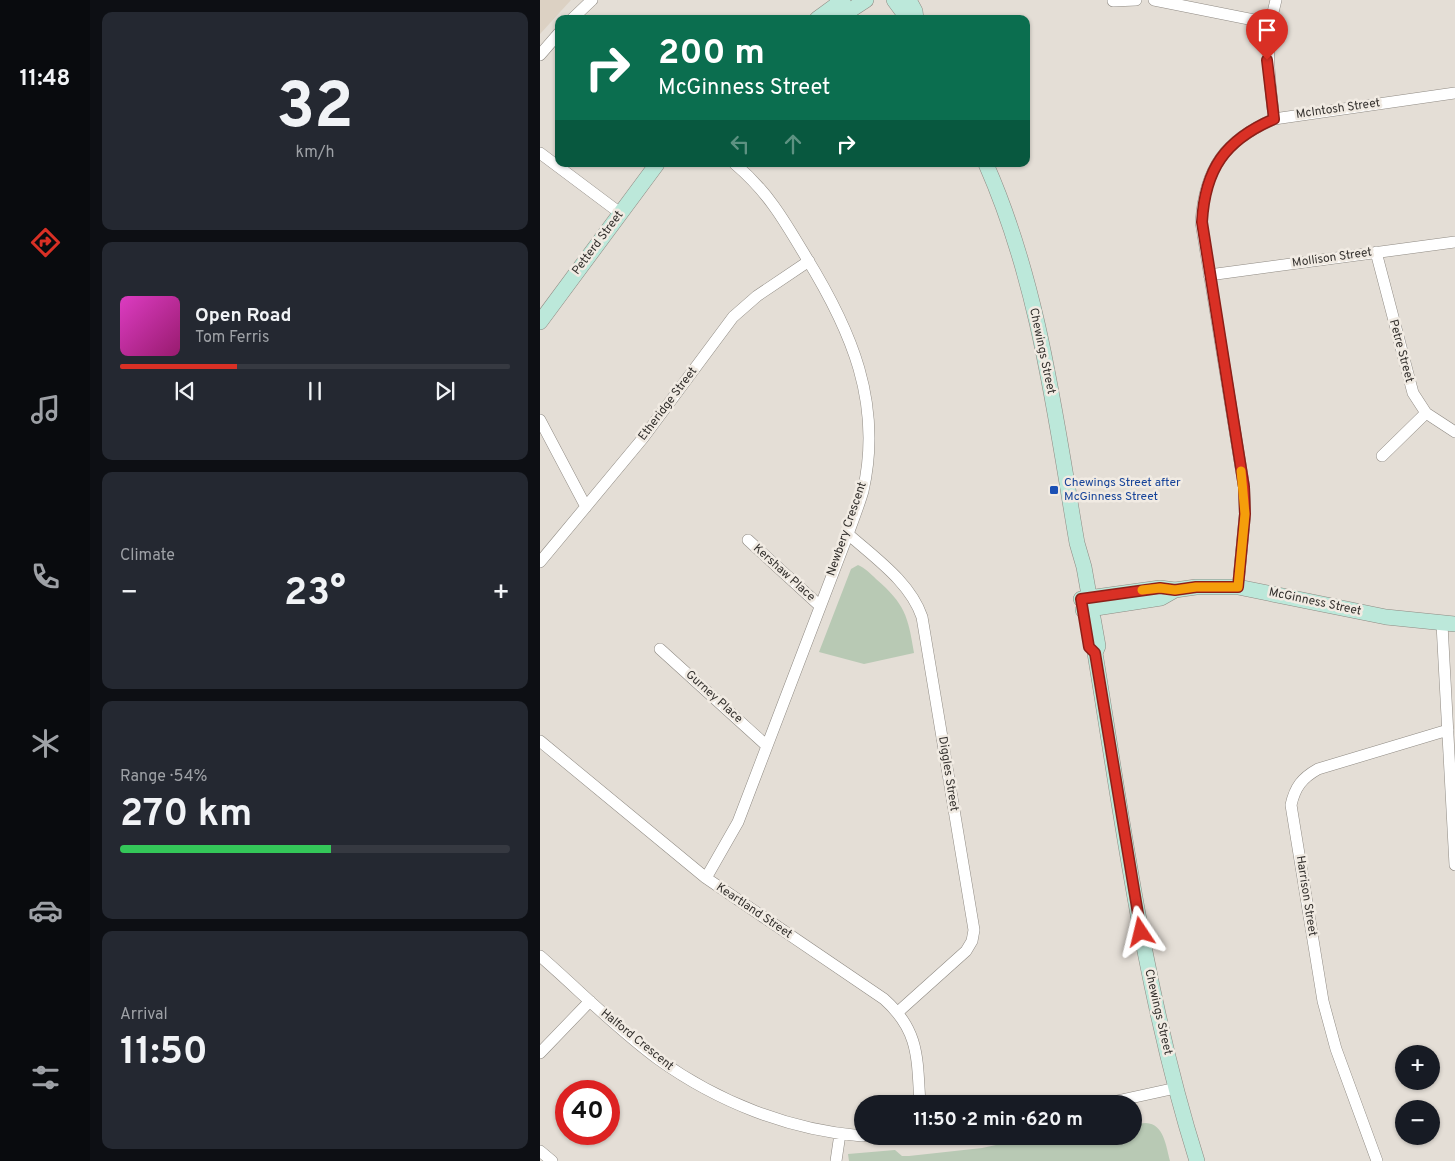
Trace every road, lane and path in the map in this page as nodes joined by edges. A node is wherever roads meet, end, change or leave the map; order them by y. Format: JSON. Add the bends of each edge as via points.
{"nodes":[{"id":1,"x":592,"y":0,"type":"edge"},
{"id":2,"x":843,"y":0,"type":"edge"},
{"id":3,"x":866,"y":0,"type":"edge"},
{"id":4,"x":894,"y":0,"type":"edge"},
{"id":5,"x":909,"y":0,"type":"edge"},
{"id":6,"x":1136,"y":0,"type":"edge"},
{"id":7,"x":1154,"y":0,"type":"edge"},
{"id":8,"x":1276,"y":0,"type":"edge"},
{"id":9,"x":1113,"y":1,"type":"edge"},
{"id":10,"x":576,"y":15,"type":"edge"},
{"id":11,"x":822,"y":15,"type":"edge"},
{"id":12,"x":844,"y":15,"type":"edge"},
{"id":13,"x":905,"y":15,"type":"edge"},
{"id":14,"x":916,"y":15,"type":"edge"},
{"id":15,"x":1269,"y":23,"type":"junction"},
{"id":16,"x":555,"y":38,"type":"edge"},
{"id":17,"x":540,"y":55,"type":"edge"},
{"id":18,"x":1455,"y":93,"type":"edge"},
{"id":19,"x":1274,"y":119,"type":"junction"},
{"id":20,"x":540,"y":153,"type":"edge"},
{"id":21,"x":555,"y":164,"type":"edge"},
{"id":22,"x":559,"y":167,"type":"edge"},
{"id":23,"x":655,"y":167,"type":"edge"},
{"id":24,"x":738,"y":167,"type":"edge"},
{"id":25,"x":987,"y":167,"type":"edge"},
{"id":26,"x":620,"y":213,"type":"junction"},
{"id":27,"x":1455,"y":242,"type":"edge"},
{"id":28,"x":1376,"y":252,"type":"junction"},
{"id":29,"x":809,"y":261,"type":"junction"},
{"id":30,"x":1209,"y":275,"type":"junction"},
{"id":31,"x":540,"y":322,"type":"edge"},
{"id":32,"x":1426,"y":413,"type":"junction"},
{"id":33,"x":540,"y":420,"type":"edge"},
{"id":34,"x":1455,"y":432,"type":"edge"},
{"id":35,"x":1382,"y":456,"type":"dead end"},
{"id":36,"x":586,"y":507,"type":"junction"},
{"id":37,"x":848,"y":534,"type":"junction"},
{"id":38,"x":748,"y":540,"type":"dead end"},
{"id":39,"x":540,"y":562,"type":"edge"},
{"id":40,"x":1238,"y":587,"type":"junction"},
{"id":41,"x":1086,"y":604,"type":"junction"},
{"id":42,"x":820,"y":606,"type":"junction"},
{"id":43,"x":1449,"y":624,"type":"edge"},
{"id":44,"x":660,"y":649,"type":"dead end"},
{"id":45,"x":1448,"y":730,"type":"junction"},
{"id":46,"x":540,"y":741,"type":"edge"},
{"id":47,"x":767,"y":746,"type":"junction"},
{"id":48,"x":1453,"y":796,"type":"edge"},
{"id":49,"x":1455,"y":865,"type":"edge"},
{"id":50,"x":706,"y":878,"type":"junction"},
{"id":51,"x":540,"y":956,"type":"edge"},
{"id":52,"x":590,"y":1002,"type":"junction"},
{"id":53,"x":898,"y":1012,"type":"junction"},
{"id":54,"x":540,"y":1052,"type":"edge"},
{"id":55,"x":1176,"y":1088,"type":"junction"},
{"id":56,"x":919,"y":1095,"type":"edge"},
{"id":57,"x":1142,"y":1095,"type":"edge"},
{"id":58,"x":840,"y":1134,"type":"junction"},
{"id":59,"x":854,"y":1135,"type":"edge"},
{"id":60,"x":540,"y":1151,"type":"edge"},
{"id":61,"x":1195,"y":1155,"type":"edge"},
{"id":62,"x":552,"y":1161,"type":"edge"},
{"id":63,"x":836,"y":1161,"type":"edge"},
{"id":64,"x":1377,"y":1161,"type":"edge"}],
"edges":[{"from":1,"to":10,"type":"street"},
{"from":2,"to":11,"type":"street"},
{"from":3,"to":12,"type":"street"},
{"from":4,"to":13,"type":"street"},
{"from":5,"to":14,"type":"street"},
{"from":6,"to":9,"type":"street"},
{"from":7,"to":15,"type":"street"},
{"from":8,"to":15,"type":"street"},
{"from":15,"to":19,"type":"street","via":[[1267,60]]},
{"from":16,"to":17,"type":"street"},
{"from":18,"to":19,"type":"street","name":"McIntosh Street"},
{"from":19,"to":30,"type":"street","name":"McIntosh Street","via":[[1234,141],[1209,178],[1203,199],[1202,222]]},
{"from":20,"to":21,"type":"street"},
{"from":22,"to":26,"type":"street"},
{"from":23,"to":26,"type":"street","name":"Petterd Street"},
{"from":24,"to":29,"type":"street","name":"Newbery Crescent","via":[[772,200]]},
{"from":25,"to":41,"type":"street","name":"Chewings Street","via":[[1012,229],[1034,309],[1077,543],[1075,568]]},
{"from":26,"to":31,"type":"street","name":"Petterd Street"},
{"from":27,"to":28,"type":"street","name":"Mollison Street"},
{"from":28,"to":30,"type":"street","name":"Mollison Street"},
{"from":28,"to":32,"type":"street","name":"Petre Street","via":[[1408,379]]},
{"from":29,"to":36,"type":"street","name":"Etheridge Street","via":[[748,302],[733,317],[643,438]]},
{"from":29,"to":37,"type":"street","name":"Newbery Crescent","via":[[848,334],[864,387],[869,423],[868,458],[862,492]]},
{"from":30,"to":40,"type":"street","name":"McIntosh Street","via":[[1244,487],[1245,514]]},
{"from":32,"to":34,"type":"street","name":"Petre Street"},
{"from":32,"to":35,"type":"street"},
{"from":33,"to":36,"type":"street"},
{"from":36,"to":39,"type":"street","name":"Etheridge Street"},
{"from":37,"to":42,"type":"street","name":"Newbery Crescent"},
{"from":37,"to":53,"type":"street","name":"Diggles Street","via":[[901,582],[922,617],[974,930],[966,951]]},
{"from":38,"to":42,"type":"street","name":"Kershaw Place"},
{"from":40,"to":41,"type":"street","name":"McGinness Street","via":[[1196,587],[1175,590],[1161,598]]},
{"from":40,"to":43,"type":"street","name":"McGinness Street","via":[[1386,617]]},
{"from":41,"to":55,"type":"street","name":"Chewings Street","via":[[1098,646],[1095,653],[1144,952]]},
{"from":42,"to":47,"type":"street","name":"Newbery Crescent"},
{"from":43,"to":45,"type":"street"},
{"from":44,"to":47,"type":"street","name":"Gurney Place"},
{"from":45,"to":48,"type":"street"},
{"from":45,"to":64,"type":"street","name":"Harrison Street","via":[[1318,769],[1297,786],[1291,805],[1323,1001],[1336,1049]]},
{"from":46,"to":50,"type":"street","name":"Keartland Street"},
{"from":47,"to":50,"type":"street","name":"Newbery Crescent","via":[[738,822]]},
{"from":48,"to":49,"type":"street"},
{"from":50,"to":53,"type":"street","name":"Keartland Street","via":[[884,999]]},
{"from":51,"to":52,"type":"street","name":"Halford Crescent"},
{"from":52,"to":54,"type":"street"},
{"from":52,"to":58,"type":"street","name":"Halford Crescent","via":[[656,1058],[708,1090],[782,1121]]},
{"from":53,"to":56,"type":"street","name":"Keartland Street","via":[[912,1035],[917,1051]]},
{"from":55,"to":57,"type":"street"},
{"from":55,"to":61,"type":"street","name":"Chewings Street"},
{"from":58,"to":59,"type":"street","name":"Halford Crescent"},
{"from":58,"to":63,"type":"street"},
{"from":60,"to":62,"type":"street"}]}
